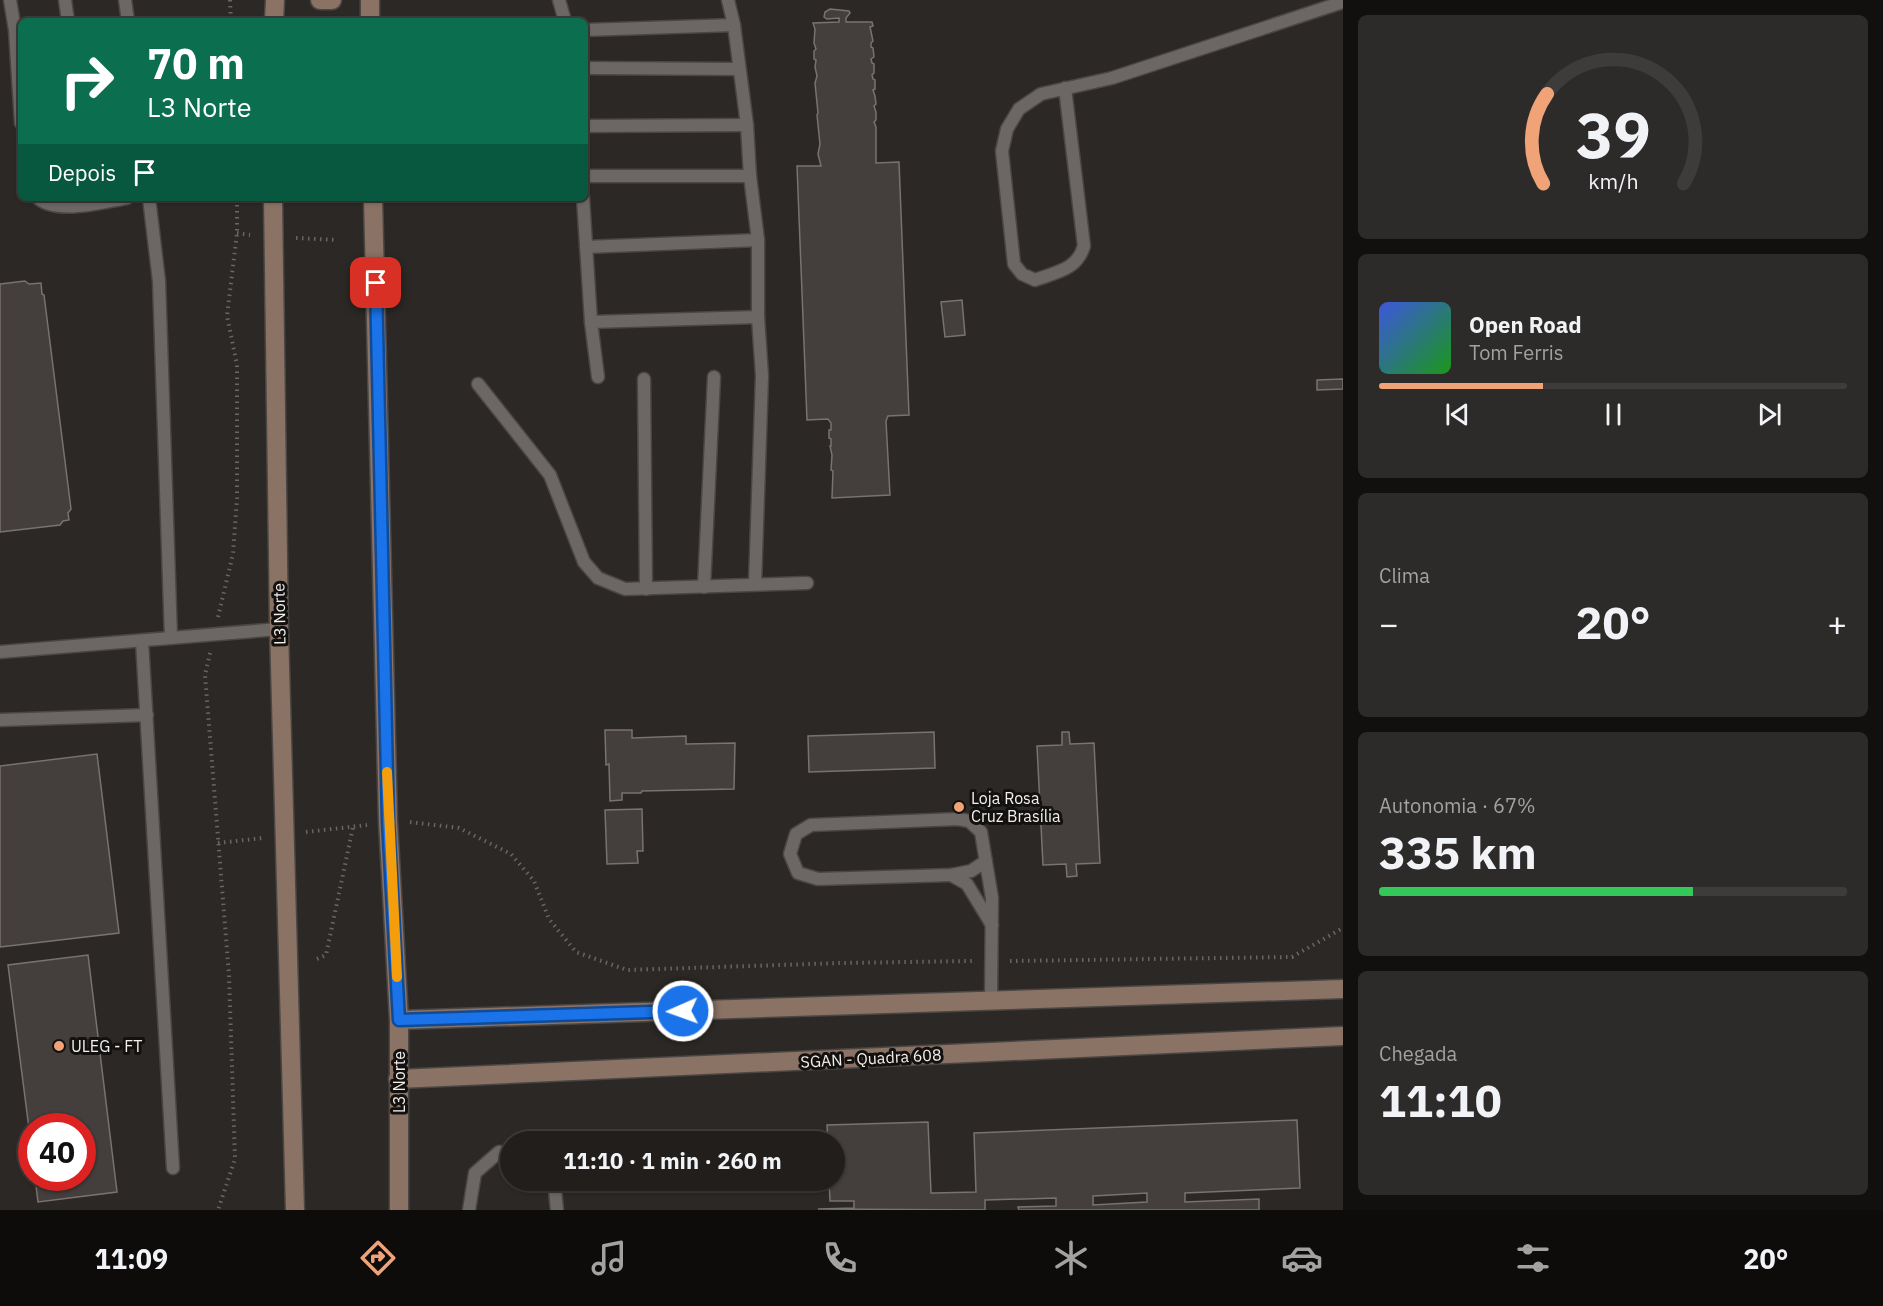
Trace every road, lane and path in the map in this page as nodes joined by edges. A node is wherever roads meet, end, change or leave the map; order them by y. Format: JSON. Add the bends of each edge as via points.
{"nodes":[{"id":1,"x":10,"y":0,"type":"edge"},
{"id":2,"x":65,"y":0,"type":"edge"},
{"id":3,"x":125,"y":0,"type":"edge"},
{"id":4,"x":230,"y":0,"type":"edge"},
{"id":5,"x":275,"y":0,"type":"edge"},
{"id":6,"x":320,"y":0,"type":"edge"},
{"id":7,"x":332,"y":0,"type":"edge"},
{"id":8,"x":370,"y":0,"type":"edge"},
{"id":9,"x":559,"y":0,"type":"edge"},
{"id":10,"x":728,"y":0,"type":"edge"},
{"id":11,"x":1343,"y":2,"type":"edge"},
{"id":12,"x":68,"y":18,"type":"edge"},
{"id":13,"x":128,"y":18,"type":"edge"},
{"id":14,"x":231,"y":18,"type":"edge"},
{"id":15,"x":274,"y":18,"type":"edge"},
{"id":16,"x":370,"y":18,"type":"edge"},
{"id":17,"x":565,"y":18,"type":"edge"},
{"id":18,"x":734,"y":25,"type":"junction"},
{"id":19,"x":588,"y":30,"type":"edge"},
{"id":20,"x":18,"y":68,"type":"edge"},
{"id":21,"x":588,"y":68,"type":"edge"},
{"id":22,"x":739,"y":69,"type":"junction"},
{"id":23,"x":1065,"y":88,"type":"junction"},
{"id":24,"x":747,"y":124,"type":"junction"},
{"id":25,"x":588,"y":126,"type":"edge"},
{"id":26,"x":588,"y":176,"type":"edge"},
{"id":27,"x":750,"y":176,"type":"junction"},
{"id":28,"x":41,"y":201,"type":"edge"},
{"id":29,"x":93,"y":201,"type":"edge"},
{"id":30,"x":149,"y":201,"type":"edge"},
{"id":31,"x":237,"y":201,"type":"edge"},
{"id":32,"x":273,"y":201,"type":"edge"},
{"id":33,"x":373,"y":201,"type":"edge"},
{"id":34,"x":583,"y":201,"type":"edge"},
{"id":35,"x":237,"y":233,"type":"junction"},
{"id":36,"x":250,"y":235,"type":"dead end"},
{"id":37,"x":295,"y":238,"type":"dead end"},
{"id":38,"x":337,"y":240,"type":"dead end"},
{"id":39,"x":758,"y":240,"type":"junction"},
{"id":40,"x":586,"y":247,"type":"junction"},
{"id":41,"x":758,"y":317,"type":"junction"},
{"id":42,"x":591,"y":322,"type":"junction"},
{"id":43,"x":598,"y":377,"type":"dead end"},
{"id":44,"x":714,"y":377,"type":"dead end"},
{"id":45,"x":644,"y":379,"type":"dead end"},
{"id":46,"x":478,"y":384,"type":"dead end"},
{"id":47,"x":807,"y":583,"type":"dead end"},
{"id":48,"x":755,"y":585,"type":"junction"},
{"id":49,"x":704,"y":587,"type":"junction"},
{"id":50,"x":646,"y":589,"type":"junction"},
{"id":51,"x":279,"y":630,"type":"junction"},
{"id":52,"x":214,"y":635,"type":"junction"},
{"id":53,"x":171,"y":638,"type":"junction"},
{"id":54,"x":142,"y":641,"type":"junction"},
{"id":55,"x":0,"y":652,"type":"edge"},
{"id":56,"x":147,"y":715,"type":"junction"},
{"id":57,"x":0,"y":720,"type":"edge"},
{"id":58,"x":388,"y":821,"type":"junction"},
{"id":59,"x":353,"y":827,"type":"junction"},
{"id":60,"x":284,"y":835,"type":"junction"},
{"id":61,"x":218,"y":843,"type":"junction"},
{"id":62,"x":986,"y":861,"type":"junction"},
{"id":63,"x":951,"y":875,"type":"junction"},
{"id":64,"x":992,"y":925,"type":"junction"},
{"id":65,"x":1343,"y":928,"type":"edge"},
{"id":66,"x":317,"y":959,"type":"dead end"},
{"id":67,"x":992,"y":961,"type":"junction"},
{"id":68,"x":1343,"y":989,"type":"edge"},
{"id":69,"x":991,"y":1000,"type":"junction"},
{"id":70,"x":399,"y":1020,"type":"junction"},
{"id":71,"x":1343,"y":1036,"type":"edge"},
{"id":72,"x":398,"y":1079,"type":"junction"},
{"id":73,"x":500,"y":1152,"type":"edge"},
{"id":74,"x":173,"y":1168,"type":"dead end"},
{"id":75,"x":555,"y":1191,"type":"edge"},
{"id":76,"x":218,"y":1210,"type":"edge"},
{"id":77,"x":295,"y":1210,"type":"edge"},
{"id":78,"x":399,"y":1210,"type":"edge"},
{"id":79,"x":469,"y":1210,"type":"edge"},
{"id":80,"x":557,"y":1210,"type":"edge"}],
"edges":[{"from":1,"to":20,"type":"lane"},
{"from":2,"to":12,"type":"lane"},
{"from":3,"to":13,"type":"lane"},
{"from":4,"to":14,"type":"path"},
{"from":5,"to":15,"type":"main road"},
{"from":6,"to":7,"type":"main road"},
{"from":8,"to":16,"type":"main road"},
{"from":9,"to":17,"type":"lane"},
{"from":10,"to":18,"type":"lane"},
{"from":11,"to":23,"type":"lane","via":[[1112,78]]},
{"from":18,"to":19,"type":"lane"},
{"from":18,"to":22,"type":"lane"},
{"from":21,"to":22,"type":"lane"},
{"from":22,"to":24,"type":"lane"},
{"from":23,"to":23,"type":"lane","via":[[1084,246],[1071,267],[1035,280],[1022,274],[1014,264],[1002,151],[1006,129],[1019,109],[1041,94]]},
{"from":24,"to":25,"type":"lane"},
{"from":24,"to":27,"type":"lane"},
{"from":26,"to":27,"type":"lane"},
{"from":27,"to":39,"type":"lane"},
{"from":28,"to":29,"type":"lane","via":[[58,207]]},
{"from":30,"to":53,"type":"lane","via":[[159,281]]},
{"from":31,"to":35,"type":"path"},
{"from":32,"to":51,"type":"main road","name":"L3 Norte"},
{"from":33,"to":58,"type":"main road","name":"L3 Norte"},
{"from":34,"to":40,"type":"lane"},
{"from":35,"to":36,"type":"path"},
{"from":35,"to":52,"type":"path","via":[[227,316],[237,365],[237,498],[233,554]]},
{"from":37,"to":38,"type":"path"},
{"from":39,"to":40,"type":"lane"},
{"from":39,"to":41,"type":"lane"},
{"from":40,"to":42,"type":"lane"},
{"from":41,"to":42,"type":"lane"},
{"from":41,"to":48,"type":"lane","via":[[762,376]]},
{"from":42,"to":43,"type":"lane"},
{"from":44,"to":49,"type":"lane"},
{"from":45,"to":50,"type":"lane"},
{"from":46,"to":50,"type":"lane","via":[[550,475],[584,562],[598,578],[625,589]]},
{"from":47,"to":48,"type":"lane"},
{"from":48,"to":49,"type":"lane"},
{"from":49,"to":50,"type":"lane"},
{"from":51,"to":52,"type":"lane"},
{"from":51,"to":60,"type":"main road","name":"L3 Norte"},
{"from":52,"to":53,"type":"lane"},
{"from":52,"to":61,"type":"path","via":[[205,675]]},
{"from":53,"to":54,"type":"lane"},
{"from":54,"to":55,"type":"lane"},
{"from":54,"to":56,"type":"lane"},
{"from":56,"to":57,"type":"lane"},
{"from":56,"to":74,"type":"lane"},
{"from":58,"to":59,"type":"path"},
{"from":58,"to":67,"type":"path","via":[[459,828],[511,854],[534,881],[549,919],[576,952],[627,970]]},
{"from":58,"to":70,"type":"main road","name":"L3 Norte"},
{"from":59,"to":60,"type":"path"},
{"from":59,"to":66,"type":"path","via":[[326,955]]},
{"from":60,"to":61,"type":"path"},
{"from":60,"to":77,"type":"main road","name":"L3 Norte"},
{"from":61,"to":76,"type":"path","via":[[230,987],[236,1159]]},
{"from":62,"to":63,"type":"lane","via":[[971,871]]},
{"from":62,"to":63,"type":"lane","via":[[981,832],[969,821],[958,819],[811,825],[796,834],[790,854],[798,873],[818,879]]},
{"from":62,"to":64,"type":"lane"},
{"from":63,"to":64,"type":"lane","via":[[967,884]]},
{"from":64,"to":67,"type":"lane"},
{"from":65,"to":67,"type":"path","via":[[1292,957]]},
{"from":67,"to":69,"type":"lane"},
{"from":68,"to":69,"type":"main road"},
{"from":69,"to":70,"type":"main road"},
{"from":70,"to":72,"type":"main road","name":"L3 Norte"},
{"from":71,"to":72,"type":"main road","name":"SGAN - Quadra 608"},
{"from":72,"to":78,"type":"main road","name":"L3 Norte"},
{"from":73,"to":79,"type":"lane","via":[[475,1173]]},
{"from":75,"to":80,"type":"lane"}]}
